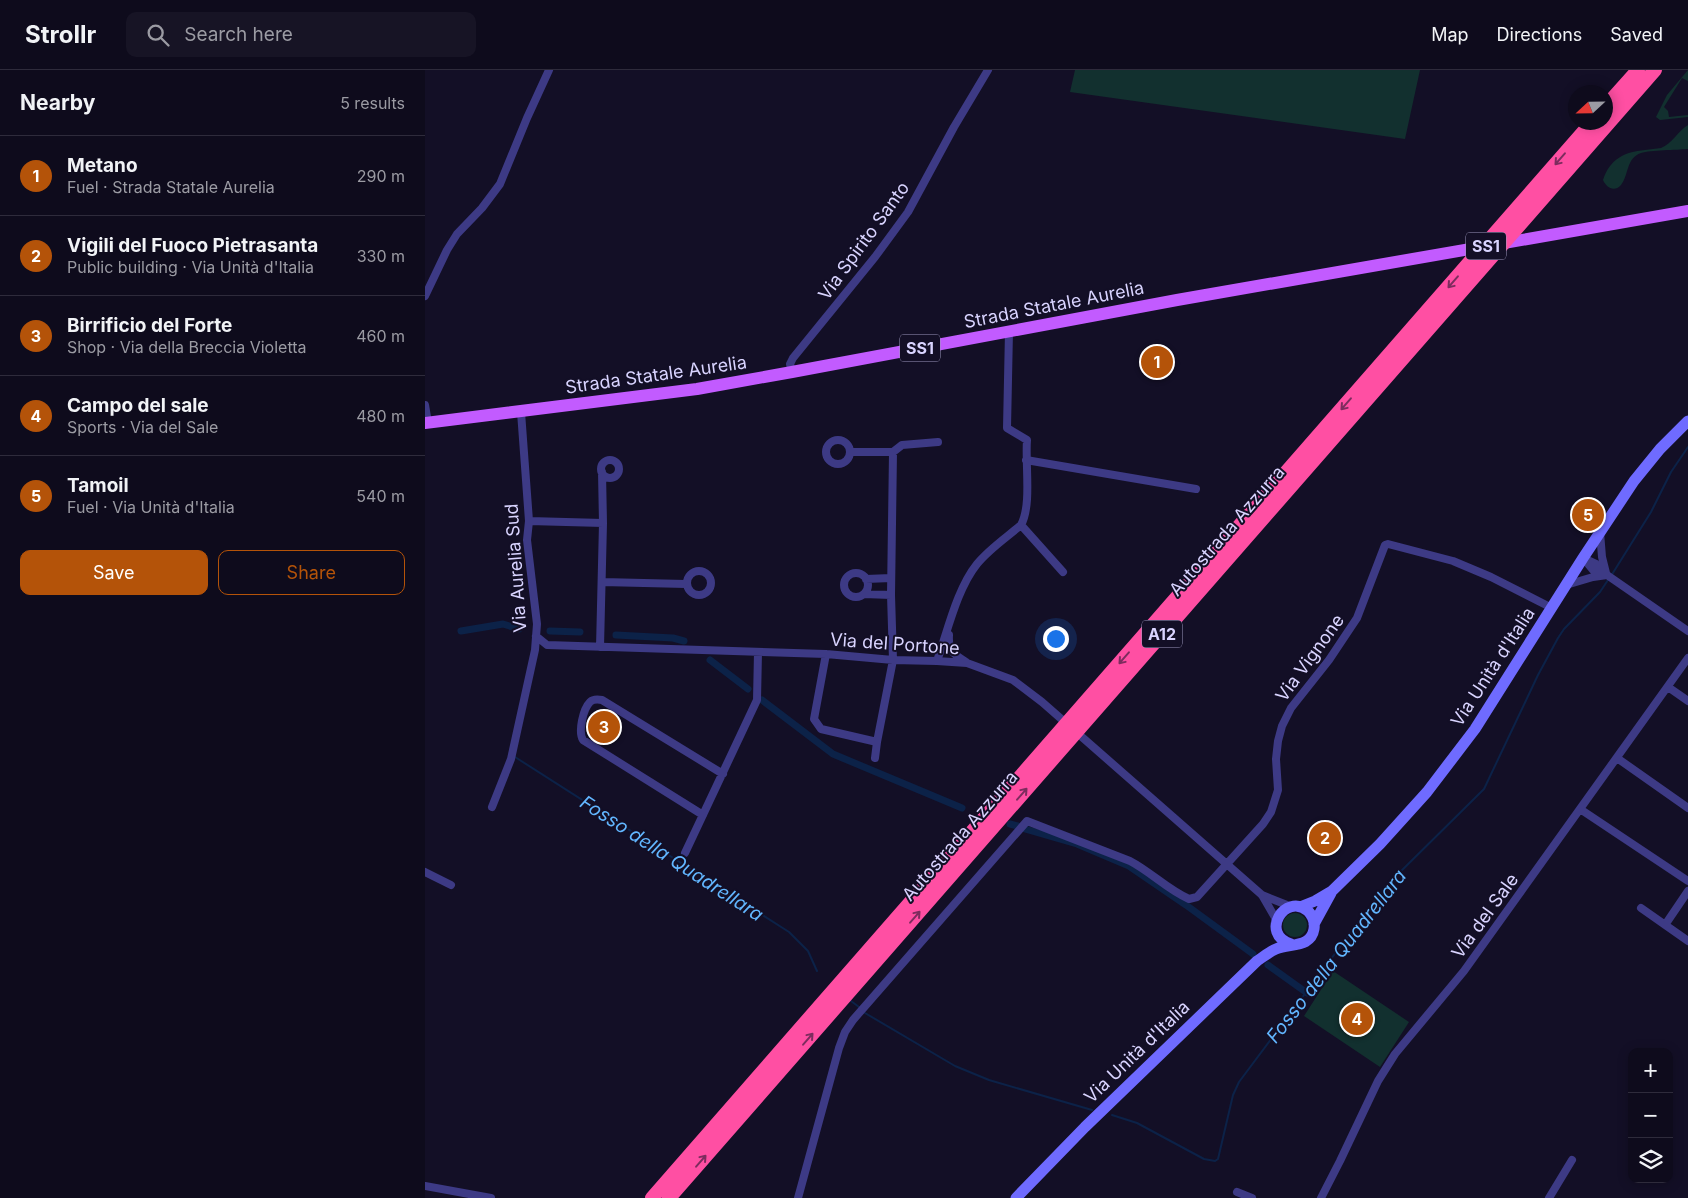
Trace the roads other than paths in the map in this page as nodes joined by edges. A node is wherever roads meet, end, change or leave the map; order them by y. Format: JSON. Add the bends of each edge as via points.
{"nodes":[{"id":1,"x":549,"y":70,"type":"edge"},
{"id":2,"x":988,"y":70,"type":"edge"},
{"id":3,"x":1638,"y":70,"type":"edge"},
{"id":4,"x":1655,"y":70,"type":"edge"},
{"id":5,"x":1613,"y":98,"type":"edge"},
{"id":6,"x":1585,"y":130,"type":"edge"},
{"id":7,"x":1688,"y":211,"type":"edge"},
{"id":8,"x":425,"y":296,"type":"edge"},
{"id":9,"x":1009,"y":331,"type":"junction"},
{"id":10,"x":791,"y":372,"type":"junction"},
{"id":11,"x":425,"y":405,"type":"edge"},
{"id":12,"x":521,"y":412,"type":"junction"},
{"id":13,"x":1688,"y":422,"type":"edge"},
{"id":14,"x":427,"y":423,"type":"edge"},
{"id":15,"x":938,"y":442,"type":"dead end"},
{"id":16,"x":851,"y":452,"type":"dead end"},
{"id":17,"x":893,"y":452,"type":"junction"},
{"id":18,"x":1026,"y":460,"type":"junction"},
{"id":19,"x":602,"y":472,"type":"dead end"},
{"id":20,"x":1196,"y":489,"type":"dead end"},
{"id":21,"x":529,"y":521,"type":"junction"},
{"id":22,"x":603,"y":523,"type":"junction"},
{"id":23,"x":1021,"y":525,"type":"junction"},
{"id":24,"x":1600,"y":531,"type":"junction"},
{"id":25,"x":1583,"y":558,"type":"junction"},
{"id":26,"x":1063,"y":572,"type":"dead end"},
{"id":27,"x":1607,"y":575,"type":"junction"},
{"id":28,"x":891,"y":578,"type":"junction"},
{"id":29,"x":866,"y":579,"type":"junction"},
{"id":30,"x":602,"y":582,"type":"junction"},
{"id":31,"x":687,"y":584,"type":"dead end"},
{"id":32,"x":1566,"y":585,"type":"junction"},
{"id":33,"x":864,"y":594,"type":"junction"},
{"id":34,"x":891,"y":595,"type":"junction"},
{"id":35,"x":1552,"y":608,"type":"junction"},
{"id":36,"x":950,"y":623,"type":"junction"},
{"id":37,"x":1688,"y":631,"type":"edge"},
{"id":38,"x":537,"y":636,"type":"junction"},
{"id":39,"x":600,"y":646,"type":"junction"},
{"id":40,"x":758,"y":652,"type":"junction"},
{"id":41,"x":826,"y":654,"type":"junction"},
{"id":42,"x":1688,"y":658,"type":"edge"},
{"id":43,"x":893,"y":660,"type":"junction"},
{"id":44,"x":937,"y":661,"type":"junction"},
{"id":45,"x":967,"y":663,"type":"junction"},
{"id":46,"x":1668,"y":687,"type":"junction"},
{"id":47,"x":1688,"y":701,"type":"edge"},
{"id":48,"x":877,"y":742,"type":"junction"},
{"id":49,"x":875,"y":758,"type":"dead end"},
{"id":50,"x":1617,"y":758,"type":"junction"},
{"id":51,"x":723,"y":774,"type":"junction"},
{"id":52,"x":492,"y":807,"type":"dead end"},
{"id":53,"x":1688,"y":808,"type":"edge"},
{"id":54,"x":1580,"y":809,"type":"junction"},
{"id":55,"x":703,"y":815,"type":"junction"},
{"id":56,"x":685,"y":853,"type":"dead end"},
{"id":57,"x":1226,"y":864,"type":"junction"},
{"id":58,"x":425,"y":872,"type":"edge"},
{"id":59,"x":1688,"y":881,"type":"edge"},
{"id":60,"x":451,"y":885,"type":"dead end"},
{"id":61,"x":1332,"y":891,"type":"junction"},
{"id":62,"x":1688,"y":891,"type":"edge"},
{"id":63,"x":1262,"y":895,"type":"junction"},
{"id":64,"x":1296,"y":907,"type":"junction"},
{"id":65,"x":1641,"y":908,"type":"dead end"},
{"id":66,"x":1276,"y":923,"type":"junction"},
{"id":67,"x":1314,"y":924,"type":"junction"},
{"id":68,"x":1665,"y":925,"type":"junction"},
{"id":69,"x":1688,"y":941,"type":"edge"},
{"id":70,"x":1291,"y":944,"type":"junction"},
{"id":71,"x":1257,"y":961,"type":"junction"},
{"id":72,"x":1572,"y":1160,"type":"dead end"},
{"id":73,"x":425,"y":1186,"type":"edge"},
{"id":74,"x":1237,"y":1192,"type":"dead end"},
{"id":75,"x":491,"y":1198,"type":"edge"},
{"id":76,"x":652,"y":1198,"type":"edge"},
{"id":77,"x":669,"y":1198,"type":"edge"},
{"id":78,"x":798,"y":1198,"type":"edge"},
{"id":79,"x":1016,"y":1198,"type":"edge"},
{"id":80,"x":1252,"y":1198,"type":"edge"},
{"id":81,"x":1321,"y":1198,"type":"edge"},
{"id":82,"x":1549,"y":1198,"type":"edge"}],
"edges":[{"from":1,"to":8,"type":"street","via":[[500,184],[457,234]]},
{"from":2,"to":10,"type":"street","name":"Via Spirito Santo","via":[[908,212],[793,358]]},
{"from":3,"to":5,"type":"highway"},
{"from":77,"to":4,"type":"highway","name":"Autostrada Azzurra","number":"A12","one_way":true},
{"from":6,"to":76,"type":"highway","name":"Autostrada Azzurra","number":"A12","one_way":true},
{"from":7,"to":9,"type":"main road","name":"Strada Statale Aurelia","number":"SS1"},
{"from":9,"to":10,"type":"main road","name":"Strada Statale Aurelia","number":"SS1"},
{"from":9,"to":18,"type":"street","via":[[1007,428],[1027,440]]},
{"from":10,"to":12,"type":"main road","name":"Strada Statale Aurelia","number":"SS1"},
{"from":11,"to":14,"type":"street"},
{"from":12,"to":14,"type":"main road","name":"Strada Statale Aurelia","number":"SS1"},
{"from":12,"to":21,"type":"street","name":"Via Aurelia Sud"},
{"from":13,"to":24,"type":"main road","name":"Via Unità d'Italia","via":[[1643,469]]},
{"from":15,"to":17,"type":"street","via":[[902,445]]},
{"from":16,"to":17,"type":"street"},
{"from":17,"to":28,"type":"street"},
{"from":18,"to":20,"type":"street"},
{"from":18,"to":23,"type":"street","via":[[1027,501]]},
{"from":19,"to":22,"type":"street"},
{"from":21,"to":22,"type":"street"},
{"from":21,"to":38,"type":"street","name":"Via Aurelia Sud","via":[[527,540]]},
{"from":22,"to":30,"type":"street"},
{"from":23,"to":26,"type":"street"},
{"from":23,"to":36,"type":"street","via":[[978,562],[968,577]]},
{"from":24,"to":25,"type":"main road","name":"Via Unità d'Italia"},
{"from":24,"to":27,"type":"street"},
{"from":25,"to":27,"type":"street","via":[[1593,570]]},
{"from":25,"to":32,"type":"main road","name":"Via Unità d'Italia"},
{"from":27,"to":32,"type":"street"},
{"from":27,"to":37,"type":"street"},
{"from":28,"to":29,"type":"street"},
{"from":28,"to":34,"type":"street"},
{"from":29,"to":33,"type":"street","via":[[868,585]]},
{"from":29,"to":33,"type":"street","via":[[855,574],[848,577],[845,584],[846,592],[852,596]]},
{"from":30,"to":31,"type":"street"},
{"from":30,"to":39,"type":"street"},
{"from":32,"to":35,"type":"main road","name":"Via Unità d'Italia"},
{"from":33,"to":34,"type":"street"},
{"from":34,"to":43,"type":"street"},
{"from":35,"to":57,"type":"street","name":"Via Vignone","via":[[1453,560],[1385,545],[1357,618],[1291,708],[1283,726],[1276,759],[1278,790],[1271,812]]},
{"from":35,"to":61,"type":"main road","name":"Via Unità d'Italia","via":[[1453,758],[1405,817]]},
{"from":36,"to":44,"type":"street"},
{"from":36,"to":45,"type":"street","via":[[948,645],[954,655]]},
{"from":38,"to":39,"type":"street","name":"Via del Portone","via":[[547,645]]},
{"from":38,"to":52,"type":"street","name":"Via Aurelia Sud","via":[[511,759]]},
{"from":39,"to":40,"type":"street","name":"Via del Portone"},
{"from":40,"to":41,"type":"street","name":"Via del Portone"},
{"from":40,"to":51,"type":"street","via":[[757,700]]},
{"from":41,"to":43,"type":"street","name":"Via del Portone"},
{"from":41,"to":48,"type":"street","via":[[814,719],[821,729]]},
{"from":42,"to":46,"type":"street","name":"Via del Sale"},
{"from":43,"to":44,"type":"street","name":"Via del Portone"},
{"from":43,"to":48,"type":"street"},
{"from":44,"to":45,"type":"street","name":"Via del Portone"},
{"from":45,"to":57,"type":"street","name":"Via del Portone","via":[[1013,680],[1042,702]]},
{"from":46,"to":47,"type":"street"},
{"from":46,"to":50,"type":"street","name":"Via del Sale"},
{"from":48,"to":49,"type":"street"},
{"from":50,"to":53,"type":"street"},
{"from":50,"to":54,"type":"street","name":"Via del Sale"},
{"from":51,"to":55,"type":"street"},
{"from":51,"to":55,"type":"street","via":[[601,700],[595,699],[585,709],[583,740]]},
{"from":54,"to":59,"type":"street"},
{"from":54,"to":81,"type":"street","name":"Via del Sale","via":[[1464,971],[1395,1054],[1378,1081]]},
{"from":55,"to":56,"type":"street"},
{"from":57,"to":63,"type":"street","name":"Via del Portone"},
{"from":57,"to":78,"type":"street","via":[[1197,897],[1189,899],[1130,861],[1027,821],[845,1032]]},
{"from":58,"to":60,"type":"street"},
{"from":61,"to":64,"type":"main road","name":"Via Unità d'Italia"},
{"from":61,"to":67,"type":"main road"},
{"from":62,"to":68,"type":"street"},
{"from":63,"to":64,"type":"street"},
{"from":63,"to":66,"type":"street","name":"Via del Portone"},
{"from":64,"to":66,"type":"main road","via":[[1284,910]]},
{"from":64,"to":67,"type":"main road","via":[[1310,913]]},
{"from":65,"to":68,"type":"street"},
{"from":66,"to":70,"type":"main road","via":[[1280,938]]},
{"from":66,"to":71,"type":"main road","via":[[1268,945]]},
{"from":67,"to":70,"type":"main road","via":[[1309,939],[1299,945]]},
{"from":68,"to":69,"type":"street"},
{"from":70,"to":71,"type":"main road","name":"Via Unità d'Italia"},
{"from":71,"to":79,"type":"main road","name":"Via Unità d'Italia"},
{"from":72,"to":82,"type":"street"},
{"from":73,"to":75,"type":"street"},
{"from":74,"to":80,"type":"street"}]}
